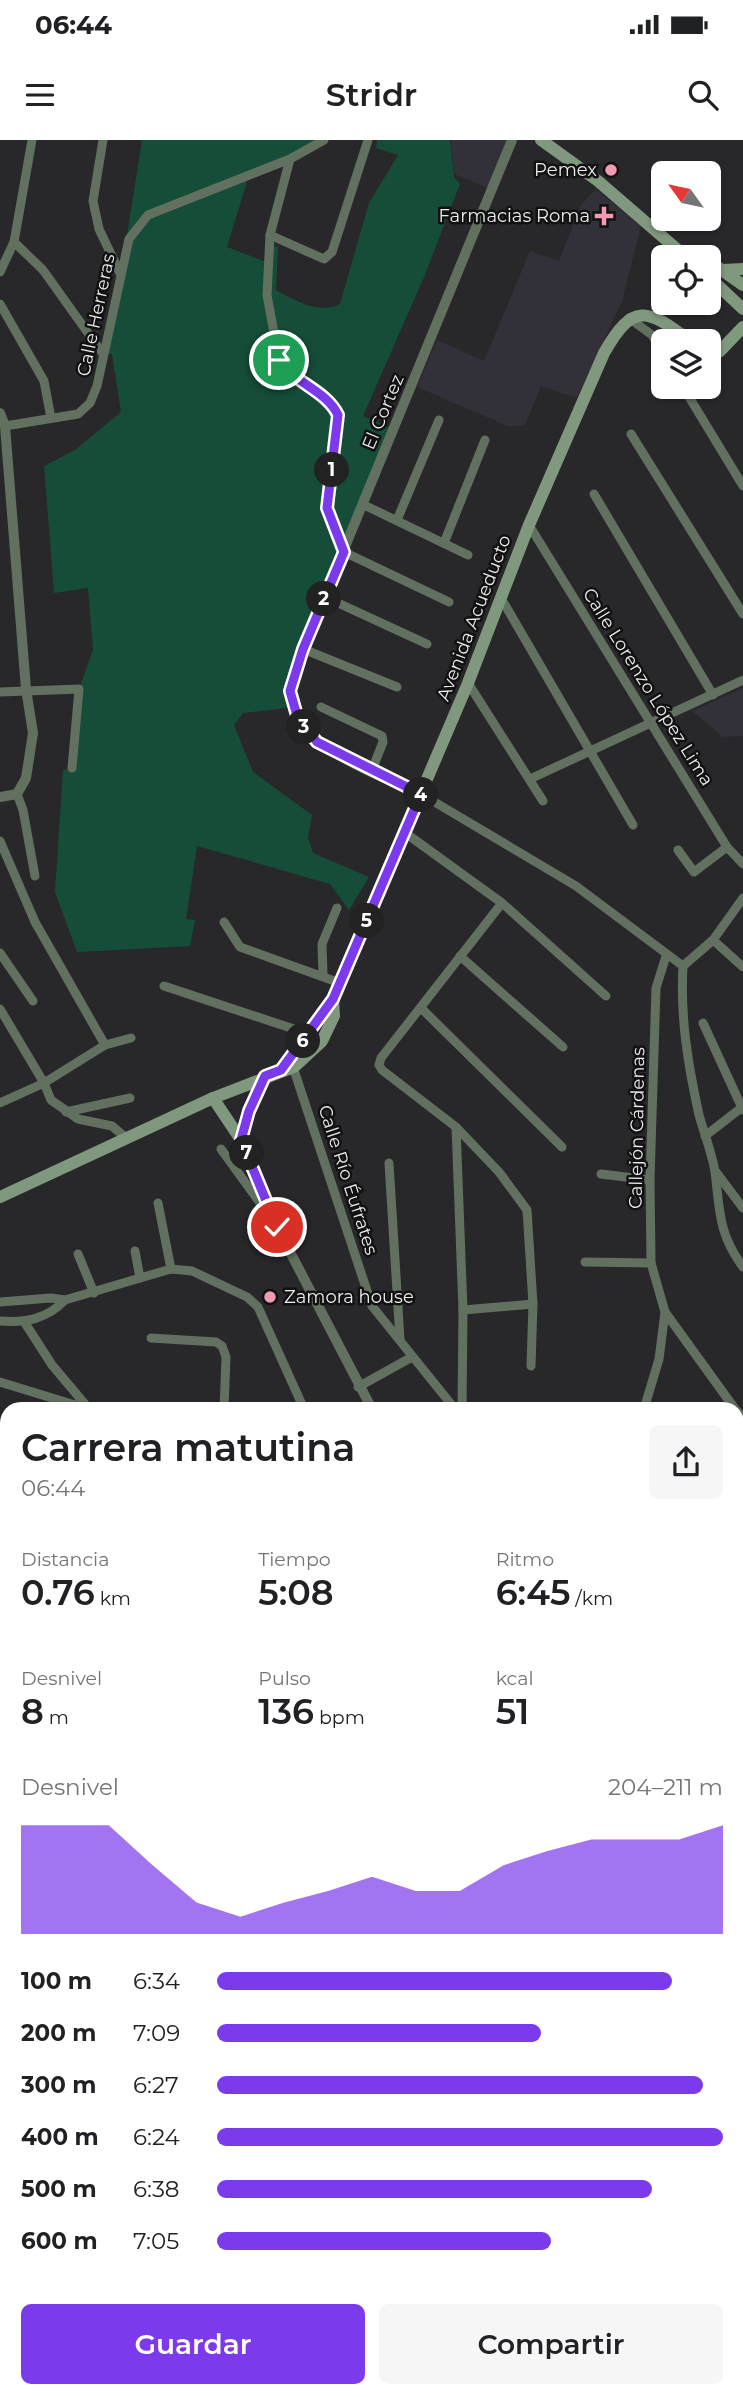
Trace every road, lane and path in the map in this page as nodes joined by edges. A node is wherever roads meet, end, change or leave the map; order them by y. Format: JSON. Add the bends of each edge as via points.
{"nodes":[{"id":1,"x":32,"y":140,"type":"edge"},
{"id":2,"x":103,"y":140,"type":"edge"},
{"id":3,"x":324,"y":140,"type":"edge"},
{"id":4,"x":368,"y":140,"type":"edge"},
{"id":5,"x":512,"y":140,"type":"edge"},
{"id":6,"x":541,"y":140,"type":"edge"},
{"id":7,"x":290,"y":159,"type":"junction"},
{"id":8,"x":270,"y":235,"type":"junction"},
{"id":9,"x":14,"y":242,"type":"junction"},
{"id":10,"x":672,"y":243,"type":"joint"},
{"id":11,"x":676,"y":245,"type":"edge"},
{"id":12,"x":743,"y":269,"type":"edge"},
{"id":13,"x":723,"y":270,"type":"joint"},
{"id":14,"x":0,"y":272,"type":"edge"},
{"id":15,"x":120,"y":273,"type":"junction"},
{"id":16,"x":743,"y":285,"type":"edge"},
{"id":17,"x":721,"y":288,"type":"edge"},
{"id":18,"x":0,"y":304,"type":"edge"},
{"id":19,"x":743,"y":309,"type":"edge"},
{"id":20,"x":629,"y":318,"type":"junction"},
{"id":21,"x":743,"y":327,"type":"edge"},
{"id":22,"x":673,"y":329,"type":"edge"},
{"id":23,"x":651,"y":334,"type":"edge"},
{"id":24,"x":721,"y":350,"type":"edge"},
{"id":25,"x":103,"y":354,"type":"junction"},
{"id":26,"x":690,"y":399,"type":"edge"},
{"id":27,"x":0,"y":413,"type":"edge"},
{"id":28,"x":51,"y":418,"type":"junction"},
{"id":29,"x":439,"y":420,"type":"dead end"},
{"id":30,"x":5,"y":426,"type":"junction"},
{"id":31,"x":631,"y":434,"type":"dead end"},
{"id":32,"x":485,"y":440,"type":"dead end"},
{"id":33,"x":743,"y":486,"type":"edge"},
{"id":34,"x":5,"y":488,"type":"edge"},
{"id":35,"x":594,"y":494,"type":"dead end"},
{"id":36,"x":364,"y":505,"type":"junction"},
{"id":37,"x":397,"y":520,"type":"junction"},
{"id":38,"x":528,"y":525,"type":"junction"},
{"id":39,"x":444,"y":542,"type":"junction"},
{"id":40,"x":344,"y":552,"type":"junction"},
{"id":41,"x":468,"y":555,"type":"dead end"},
{"id":42,"x":325,"y":597,"type":"junction"},
{"id":43,"x":501,"y":598,"type":"junction"},
{"id":44,"x":449,"y":602,"type":"dead end"},
{"id":45,"x":743,"y":614,"type":"edge"},
{"id":46,"x":427,"y":644,"type":"dead end"},
{"id":47,"x":303,"y":649,"type":"junction"},
{"id":48,"x":743,"y":681,"type":"edge"},
{"id":49,"x":468,"y":683,"type":"junction"},
{"id":50,"x":397,"y":687,"type":"dead end"},
{"id":51,"x":26,"y":689,"type":"junction"},
{"id":52,"x":0,"y":692,"type":"edge"},
{"id":53,"x":713,"y":695,"type":"junction"},
{"id":54,"x":321,"y":707,"type":"dead end"},
{"id":55,"x":651,"y":722,"type":"junction"},
{"id":56,"x":589,"y":751,"type":"junction"},
{"id":57,"x":72,"y":768,"type":"dead end"},
{"id":58,"x":372,"y":770,"type":"junction"},
{"id":59,"x":530,"y":779,"type":"junction"},
{"id":60,"x":17,"y":794,"type":"junction"},
{"id":61,"x":421,"y":794,"type":"junction"},
{"id":62,"x":0,"y":797,"type":"edge"},
{"id":63,"x":543,"y":801,"type":"dead end"},
{"id":64,"x":633,"y":825,"type":"dead end"},
{"id":65,"x":404,"y":832,"type":"junction"},
{"id":66,"x":0,"y":841,"type":"edge"},
{"id":67,"x":727,"y":847,"type":"junction"},
{"id":68,"x":678,"y":850,"type":"dead end"},
{"id":69,"x":743,"y":864,"type":"edge"},
{"id":70,"x":35,"y":876,"type":"dead end"},
{"id":71,"x":743,"y":898,"type":"edge"},
{"id":72,"x":502,"y":903,"type":"junction"},
{"id":73,"x":337,"y":908,"type":"dead end"},
{"id":74,"x":224,"y":922,"type":"dead end"},
{"id":75,"x":713,"y":940,"type":"junction"},
{"id":76,"x":0,"y":953,"type":"edge"},
{"id":77,"x":460,"y":956,"type":"junction"},
{"id":78,"x":666,"y":956,"type":"junction"},
{"id":79,"x":683,"y":966,"type":"junction"},
{"id":80,"x":743,"y":967,"type":"edge"},
{"id":81,"x":323,"y":976,"type":"junction"},
{"id":82,"x":340,"y":983,"type":"junction"},
{"id":83,"x":164,"y":986,"type":"dead end"},
{"id":84,"x":606,"y":996,"type":"dead end"},
{"id":85,"x":333,"y":999,"type":"junction"},
{"id":86,"x":33,"y":1002,"type":"dead end"},
{"id":87,"x":0,"y":1009,"type":"edge"},
{"id":88,"x":422,"y":1009,"type":"junction"},
{"id":89,"x":4,"y":1021,"type":"edge"},
{"id":90,"x":703,"y":1023,"type":"dead end"},
{"id":91,"x":309,"y":1034,"type":"junction"},
{"id":92,"x":131,"y":1038,"type":"dead end"},
{"id":93,"x":105,"y":1045,"type":"junction"},
{"id":94,"x":563,"y":1047,"type":"dead end"},
{"id":95,"x":288,"y":1065,"type":"junction"},
{"id":96,"x":265,"y":1076,"type":"junction"},
{"id":97,"x":44,"y":1083,"type":"junction"},
{"id":98,"x":130,"y":1098,"type":"dead end"},
{"id":99,"x":213,"y":1098,"type":"junction"},
{"id":100,"x":0,"y":1103,"type":"edge"},
{"id":101,"x":742,"y":1109,"type":"edge"},
{"id":102,"x":66,"y":1112,"type":"junction"},
{"id":103,"x":456,"y":1127,"type":"junction"},
{"id":104,"x":705,"y":1136,"type":"junction"},
{"id":105,"x":126,"y":1138,"type":"junction"},
{"id":106,"x":241,"y":1140,"type":"junction"},
{"id":107,"x":562,"y":1147,"type":"dead end"},
{"id":108,"x":221,"y":1149,"type":"dead end"},
{"id":109,"x":389,"y":1163,"type":"dead end"},
{"id":110,"x":715,"y":1170,"type":"junction"},
{"id":111,"x":601,"y":1174,"type":"dead end"},
{"id":112,"x":650,"y":1180,"type":"junction"},
{"id":113,"x":0,"y":1196,"type":"edge"},
{"id":114,"x":158,"y":1203,"type":"dead end"},
{"id":115,"x":743,"y":1208,"type":"edge"},
{"id":116,"x":277,"y":1227,"type":"junction"},
{"id":117,"x":135,"y":1251,"type":"dead end"},
{"id":118,"x":78,"y":1254,"type":"dead end"},
{"id":119,"x":585,"y":1262,"type":"dead end"},
{"id":120,"x":651,"y":1263,"type":"junction"},
{"id":121,"x":743,"y":1267,"type":"edge"},
{"id":122,"x":171,"y":1269,"type":"junction"},
{"id":123,"x":140,"y":1278,"type":"junction"},
{"id":124,"x":94,"y":1293,"type":"junction"},
{"id":125,"x":65,"y":1300,"type":"junction"},
{"id":126,"x":0,"y":1302,"type":"edge"},
{"id":127,"x":533,"y":1304,"type":"junction"},
{"id":128,"x":463,"y":1310,"type":"junction"},
{"id":129,"x":665,"y":1312,"type":"junction"},
{"id":130,"x":0,"y":1321,"type":"edge"},
{"id":131,"x":25,"y":1323,"type":"junction"},
{"id":132,"x":151,"y":1338,"type":"dead end"},
{"id":133,"x":400,"y":1341,"type":"junction"},
{"id":134,"x":412,"y":1357,"type":"junction"},
{"id":135,"x":531,"y":1366,"type":"dead end"},
{"id":136,"x":0,"y":1382,"type":"edge"},
{"id":137,"x":358,"y":1387,"type":"junction"},
{"id":138,"x":66,"y":1402,"type":"edge"},
{"id":139,"x":83,"y":1402,"type":"edge"},
{"id":140,"x":224,"y":1402,"type":"edge"},
{"id":141,"x":301,"y":1402,"type":"edge"},
{"id":142,"x":368,"y":1402,"type":"edge"},
{"id":143,"x":449,"y":1402,"type":"edge"},
{"id":144,"x":462,"y":1402,"type":"edge"},
{"id":145,"x":646,"y":1402,"type":"edge"},
{"id":146,"x":730,"y":1402,"type":"edge"}],
"edges":[{"from":1,"to":9,"type":"street"},
{"from":2,"to":15,"type":"street","via":[[93,201],[99,229]]},
{"from":3,"to":7,"type":"street","name":"Calle Herreras"},
{"from":4,"to":8,"type":"street","via":[[332,252],[324,260]]},
{"from":5,"to":36,"type":"street","name":"El Cortez"},
{"from":6,"to":10,"type":"main road"},
{"from":7,"to":8,"type":"street"},
{"from":7,"to":15,"type":"street","name":"Calle Herreras","via":[[148,215],[129,239]]},
{"from":8,"to":40,"type":"street","via":[[267,295],[279,360],[333,405],[338,415],[327,508]]},
{"from":9,"to":14,"type":"street"},
{"from":9,"to":25,"type":"street","via":[[43,270]]},
{"from":10,"to":11,"type":"main road"},
{"from":12,"to":13,"type":"main road"},
{"from":13,"to":16,"type":"main road"},
{"from":15,"to":25,"type":"street","name":"Calle Herreras"},
{"from":17,"to":19,"type":"main road"},
{"from":18,"to":28,"type":"street","via":[[44,381]]},
{"from":20,"to":22,"type":"main road","via":[[646,313]]},
{"from":20,"to":23,"type":"street"},
{"from":20,"to":38,"type":"main road","name":"Avenida Acueducto","via":[[604,353]]},
{"from":21,"to":24,"type":"main road"},
{"from":25,"to":28,"type":"street","name":"Calle Herreras","via":[[90,403],[78,414]]},
{"from":26,"to":33,"type":"street"},
{"from":27,"to":30,"type":"street"},
{"from":28,"to":30,"type":"street","name":"Calle Herreras"},
{"from":29,"to":37,"type":"street"},
{"from":30,"to":34,"type":"street"},
{"from":31,"to":45,"type":"street"},
{"from":32,"to":39,"type":"street"},
{"from":34,"to":51,"type":"street"},
{"from":35,"to":53,"type":"street"},
{"from":36,"to":37,"type":"street"},
{"from":36,"to":40,"type":"street","name":"El Cortez"},
{"from":37,"to":39,"type":"street"},
{"from":38,"to":43,"type":"main road","name":"Avenida Acueducto"},
{"from":38,"to":55,"type":"street","name":"Calle Lorenzo López Lima"},
{"from":39,"to":41,"type":"street"},
{"from":40,"to":42,"type":"street","name":"El Cortez"},
{"from":40,"to":44,"type":"street"},
{"from":42,"to":46,"type":"street"},
{"from":42,"to":47,"type":"street","name":"El Cortez"},
{"from":43,"to":49,"type":"main road","name":"Avenida Acueducto"},
{"from":43,"to":56,"type":"street"},
{"from":47,"to":50,"type":"street"},
{"from":47,"to":58,"type":"street","name":"El Cortez","via":[[290,691],[298,719],[317,742]]},
{"from":48,"to":53,"type":"street"},
{"from":49,"to":59,"type":"street"},
{"from":49,"to":61,"type":"main road","name":"Avenida Acueducto"},
{"from":51,"to":52,"type":"street"},
{"from":51,"to":57,"type":"street","via":[[79,690]]},
{"from":51,"to":60,"type":"street","via":[[33,733],[26,778]]},
{"from":53,"to":55,"type":"street"},
{"from":54,"to":58,"type":"street","via":[[382,736]]},
{"from":55,"to":56,"type":"street"},
{"from":55,"to":67,"type":"street","name":"Calle Lorenzo López Lima"},
{"from":56,"to":59,"type":"street"},
{"from":56,"to":64,"type":"street"},
{"from":58,"to":61,"type":"street","name":"El Cortez"},
{"from":59,"to":63,"type":"street"},
{"from":60,"to":62,"type":"street"},
{"from":60,"to":70,"type":"street"},
{"from":61,"to":65,"type":"main road","name":"Avenida Acueducto"},
{"from":61,"to":78,"type":"street","via":[[576,886]]},
{"from":65,"to":72,"type":"street"},
{"from":65,"to":82,"type":"main road","name":"Avenida Acueducto"},
{"from":66,"to":93,"type":"street","via":[[35,922]]},
{"from":67,"to":68,"type":"street","via":[[694,872]]},
{"from":67,"to":69,"type":"street","name":"Calle Lorenzo López Lima"},
{"from":71,"to":75,"type":"street"},
{"from":72,"to":77,"type":"street"},
{"from":72,"to":84,"type":"street"},
{"from":73,"to":81,"type":"street","via":[[321,944]]},
{"from":74,"to":81,"type":"street","via":[[240,947]]},
{"from":75,"to":79,"type":"street"},
{"from":75,"to":80,"type":"street"},
{"from":76,"to":86,"type":"street"},
{"from":77,"to":88,"type":"street"},
{"from":77,"to":94,"type":"street"},
{"from":78,"to":79,"type":"street"},
{"from":78,"to":112,"type":"street","name":"Callejón Cárdenas","via":[[656,989]]},
{"from":79,"to":104,"type":"street","via":[[681,1001],[689,1072]]},
{"from":81,"to":82,"type":"street"},
{"from":82,"to":85,"type":"main road","name":"Avenida Acueducto"},
{"from":83,"to":91,"type":"street"},
{"from":85,"to":91,"type":"main road","name":"Avenida Acueducto"},
{"from":85,"to":95,"type":"main road","name":"Avenida Acueducto","via":[[334,1016],[322,1041]]},
{"from":87,"to":89,"type":"street"},
{"from":88,"to":103,"type":"street","via":[[379,1065]]},
{"from":88,"to":107,"type":"street"},
{"from":89,"to":97,"type":"street"},
{"from":90,"to":101,"type":"street"},
{"from":91,"to":95,"type":"main road","name":"Avenida Acueducto"},
{"from":92,"to":93,"type":"street"},
{"from":93,"to":97,"type":"street"},
{"from":95,"to":96,"type":"main road","name":"Avenida Acueducto"},
{"from":95,"to":133,"type":"street","name":"Calle Río Éufrates","via":[[372,1306]]},
{"from":96,"to":99,"type":"main road","name":"Avenida Acueducto"},
{"from":96,"to":106,"type":"main road"},
{"from":97,"to":100,"type":"street"},
{"from":97,"to":102,"type":"street","via":[[51,1100]]},
{"from":98,"to":102,"type":"street"},
{"from":99,"to":105,"type":"main road","name":"Avenida Acueducto"},
{"from":99,"to":106,"type":"main road"},
{"from":101,"to":104,"type":"street"},
{"from":102,"to":105,"type":"street","via":[[112,1126]]},
{"from":103,"to":127,"type":"street","via":[[527,1210]]},
{"from":103,"to":128,"type":"street"},
{"from":104,"to":110,"type":"street"},
{"from":105,"to":113,"type":"main road","name":"Avenida Acueducto"},
{"from":106,"to":116,"type":"street"},
{"from":108,"to":116,"type":"street"},
{"from":109,"to":133,"type":"street"},
{"from":110,"to":115,"type":"street"},
{"from":110,"to":121,"type":"street","via":[[727,1246]]},
{"from":111,"to":112,"type":"street"},
{"from":112,"to":120,"type":"street","name":"Callejón Cárdenas"},
{"from":114,"to":122,"type":"street"},
{"from":116,"to":137,"type":"street"},
{"from":117,"to":123,"type":"street"},
{"from":118,"to":124,"type":"street"},
{"from":119,"to":120,"type":"street"},
{"from":120,"to":129,"type":"street","name":"Callejón Cárdenas"},
{"from":122,"to":123,"type":"street"},
{"from":122,"to":141,"type":"street","via":[[192,1271],[247,1297],[258,1307]]},
{"from":123,"to":124,"type":"street"},
{"from":124,"to":125,"type":"street"},
{"from":125,"to":126,"type":"street"},
{"from":125,"to":131,"type":"street","via":[[54,1311]]},
{"from":127,"to":128,"type":"street"},
{"from":127,"to":135,"type":"street"},
{"from":128,"to":144,"type":"street"},
{"from":129,"to":145,"type":"street","name":"Callejón Cárdenas","via":[[659,1359]]},
{"from":129,"to":146,"type":"street"},
{"from":130,"to":131,"type":"street"},
{"from":131,"to":139,"type":"street"},
{"from":132,"to":140,"type":"street","via":[[222,1346],[226,1357]]},
{"from":133,"to":134,"type":"street","name":"Calle Río Éufrates"},
{"from":134,"to":137,"type":"street"},
{"from":134,"to":143,"type":"street","name":"Calle Río Éufrates"},
{"from":136,"to":138,"type":"street"},
{"from":137,"to":142,"type":"street"}]}
